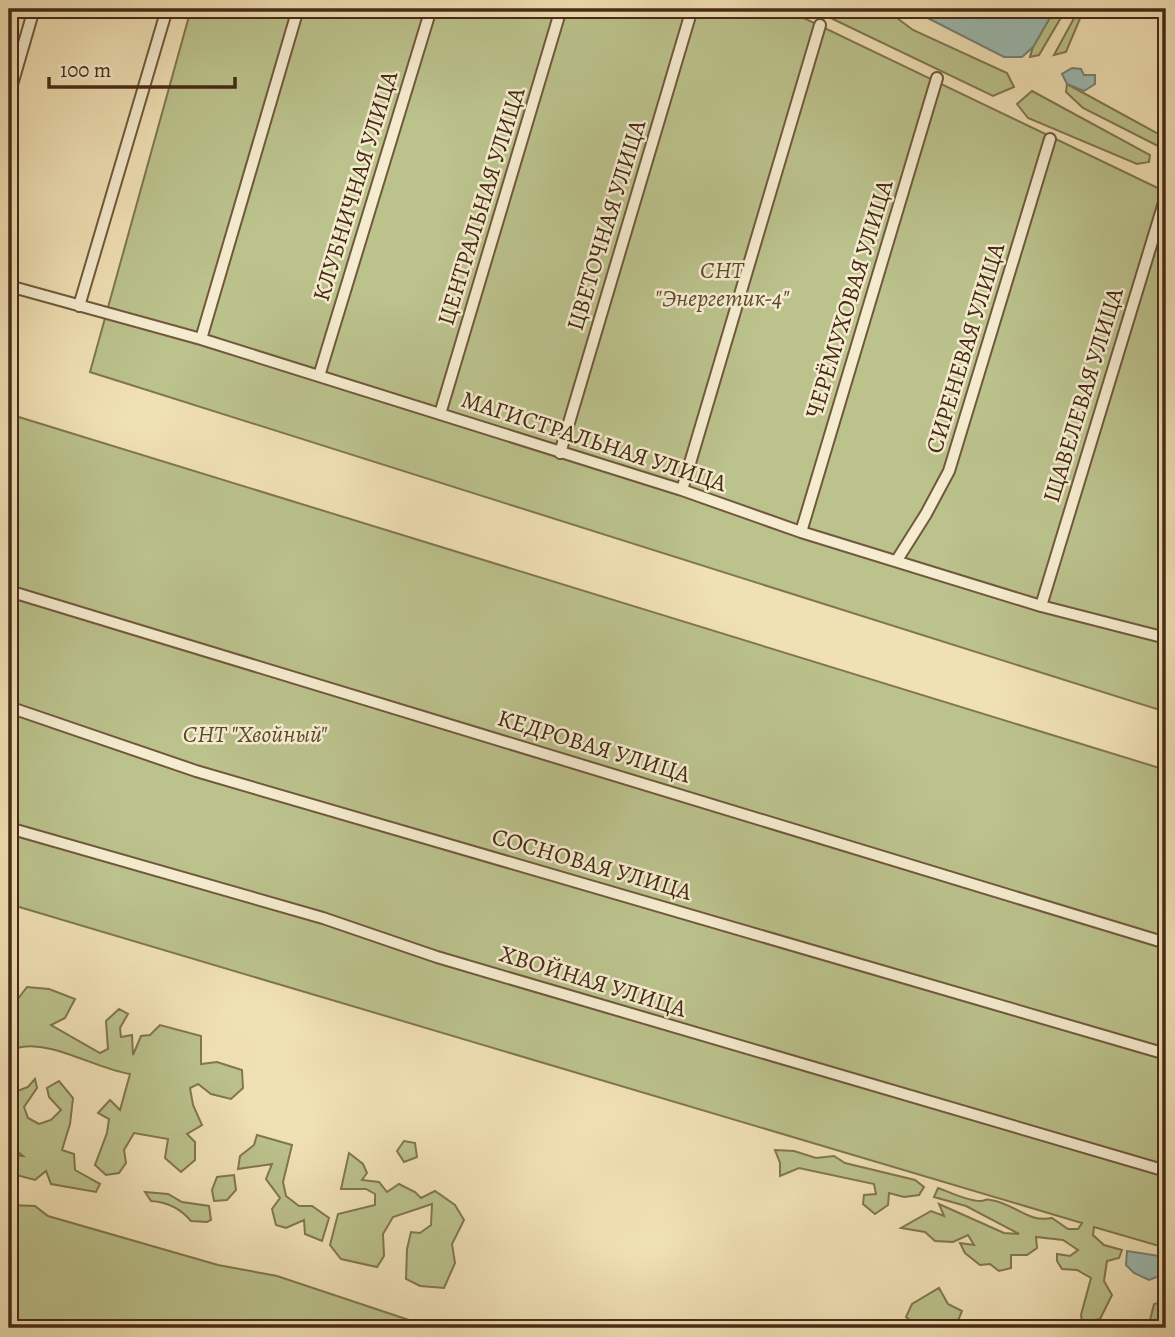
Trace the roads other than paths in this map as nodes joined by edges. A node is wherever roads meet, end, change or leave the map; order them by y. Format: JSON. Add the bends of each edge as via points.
{"nodes":[{"id":1,"x":34,"y":9,"type":"edge"},
{"id":2,"x":167,"y":9,"type":"edge"},
{"id":3,"x":298,"y":9,"type":"edge"},
{"id":4,"x":431,"y":9,"type":"edge"},
{"id":5,"x":561,"y":9,"type":"edge"},
{"id":6,"x":692,"y":9,"type":"edge"},
{"id":7,"x":820,"y":25,"type":"dead end"},
{"id":8,"x":937,"y":78,"type":"dead end"},
{"id":9,"x":9,"y":95,"type":"edge"},
{"id":10,"x":1050,"y":139,"type":"dead end"},
{"id":11,"x":1166,"y":196,"type":"edge"},
{"id":12,"x":9,"y":286,"type":"edge"},
{"id":13,"x":79,"y":306,"type":"junction"},
{"id":14,"x":201,"y":339,"type":"junction"},
{"id":15,"x":319,"y":376,"type":"junction"},
{"id":16,"x":440,"y":414,"type":"junction"},
{"id":17,"x":560,"y":453,"type":"junction"},
{"id":18,"x":682,"y":490,"type":"junction"},
{"id":19,"x":802,"y":532,"type":"junction"},
{"id":20,"x":897,"y":560,"type":"junction"},
{"id":21,"x":9,"y":591,"type":"edge"},
{"id":22,"x":1041,"y":606,"type":"junction"},
{"id":23,"x":1165,"y":634,"type":"edge"},
{"id":24,"x":9,"y":707,"type":"edge"},
{"id":25,"x":9,"y":828,"type":"edge"},
{"id":26,"x":1166,"y":943,"type":"edge"},
{"id":27,"x":1166,"y":1054,"type":"edge"},
{"id":28,"x":1166,"y":1171,"type":"edge"}],
"edges":[{"from":1,"to":9,"type":"street"},
{"from":2,"to":13,"type":"street"},
{"from":3,"to":14,"type":"street"},
{"from":4,"to":15,"type":"street","name":"КЛУБНИЧНАЯ УЛИЦА"},
{"from":5,"to":16,"type":"street","name":"ЦЕНТРАЛЬНАЯ УЛИЦА"},
{"from":6,"to":17,"type":"street","name":"ЦВЕТОЧНАЯ УЛИЦА"},
{"from":7,"to":18,"type":"street"},
{"from":8,"to":19,"type":"street","name":"ЧЕРЁМУХОВАЯ УЛИЦА"},
{"from":10,"to":20,"type":"street","name":"СИРЕНЕВАЯ УЛИЦА","via":[[950,471]]},
{"from":11,"to":22,"type":"street","name":"ЩАВЕЛЕВАЯ УЛИЦА"},
{"from":12,"to":13,"type":"street","name":"МАГИСТРАЛЬНАЯ УЛИЦА"},
{"from":13,"to":14,"type":"street","name":"МАГИСТРАЛЬНАЯ УЛИЦА"},
{"from":14,"to":15,"type":"street","name":"МАГИСТРАЛЬНАЯ УЛИЦА"},
{"from":15,"to":16,"type":"street","name":"МАГИСТРАЛЬНАЯ УЛИЦА"},
{"from":16,"to":17,"type":"street","name":"МАГИСТРАЛЬНАЯ УЛИЦА"},
{"from":17,"to":18,"type":"street","name":"МАГИСТРАЛЬНАЯ УЛИЦА"},
{"from":18,"to":19,"type":"street","name":"МАГИСТРАЛЬНАЯ УЛИЦА"},
{"from":19,"to":20,"type":"street","name":"МАГИСТРАЛЬНАЯ УЛИЦА"},
{"from":20,"to":22,"type":"street","name":"МАГИСТРАЛЬНАЯ УЛИЦА"},
{"from":21,"to":26,"type":"street","name":"КЕДРОВАЯ УЛИЦА"},
{"from":22,"to":23,"type":"street","name":"МАГИСТРАЛЬНАЯ УЛИЦА"},
{"from":24,"to":27,"type":"street","name":"СОСНОВАЯ УЛИЦА","via":[[196,771]]},
{"from":25,"to":28,"type":"street","name":"ХВОЙНАЯ УЛИЦА"}]}
